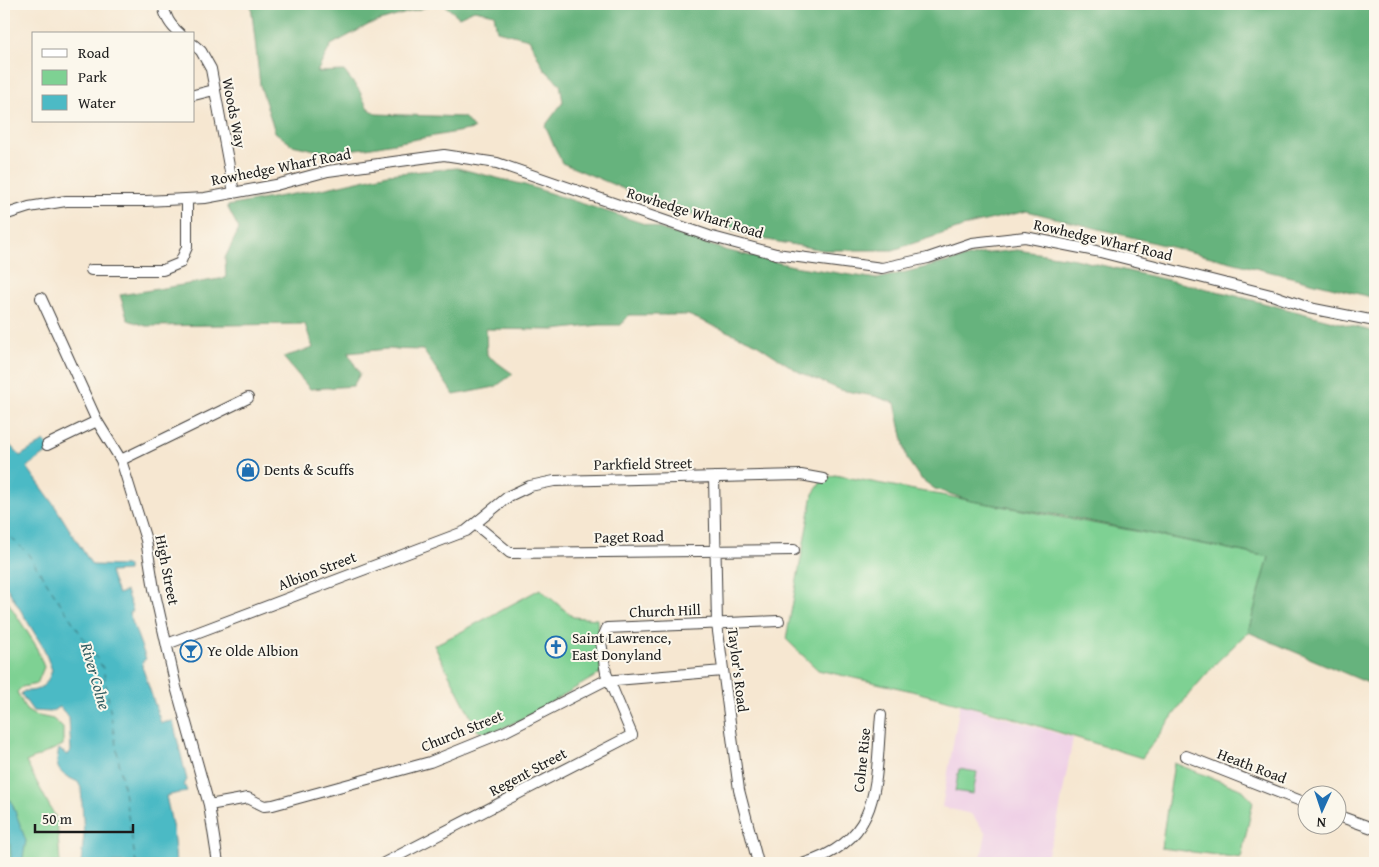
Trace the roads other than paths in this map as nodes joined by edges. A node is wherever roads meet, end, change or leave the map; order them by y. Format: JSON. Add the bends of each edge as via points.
{"nodes":[{"id":1,"x":163,"y":4,"type":"edge"},
{"id":2,"x":177,"y":32,"type":"edge"},
{"id":3,"x":195,"y":46,"type":"edge"},
{"id":4,"x":214,"y":90,"type":"junction"},
{"id":5,"x":195,"y":95,"type":"edge"},
{"id":6,"x":234,"y":192,"type":"junction"},
{"id":7,"x":187,"y":199,"type":"junction"},
{"id":8,"x":4,"y":215,"type":"edge"},
{"id":9,"x":91,"y":270,"type":"dead end"},
{"id":10,"x":41,"y":298,"type":"dead end"},
{"id":11,"x":1375,"y":321,"type":"edge"},
{"id":12,"x":248,"y":398,"type":"dead end"},
{"id":13,"x":97,"y":421,"type":"junction"},
{"id":14,"x":47,"y":445,"type":"dead end"},
{"id":15,"x":121,"y":460,"type":"junction"},
{"id":16,"x":714,"y":477,"type":"junction"},
{"id":17,"x":823,"y":480,"type":"dead end"},
{"id":18,"x":475,"y":524,"type":"junction"},
{"id":19,"x":794,"y":550,"type":"dead end"},
{"id":20,"x":716,"y":551,"type":"junction"},
{"id":21,"x":779,"y":621,"type":"dead end"},
{"id":22,"x":717,"y":624,"type":"junction"},
{"id":23,"x":167,"y":644,"type":"junction"},
{"id":24,"x":723,"y":671,"type":"junction"},
{"id":25,"x":610,"y":680,"type":"junction"},
{"id":26,"x":881,"y":715,"type":"dead end"},
{"id":27,"x":1186,"y":756,"type":"dead end"},
{"id":28,"x":1296,"y":799,"type":"edge"},
{"id":29,"x":209,"y":805,"type":"junction"},
{"id":30,"x":1346,"y":818,"type":"edge"},
{"id":31,"x":1375,"y":829,"type":"edge"},
{"id":32,"x":218,"y":863,"type":"edge"},
{"id":33,"x":384,"y":863,"type":"edge"},
{"id":34,"x":758,"y":863,"type":"edge"},
{"id":35,"x":805,"y":863,"type":"edge"}],
"edges":[{"from":1,"to":2,"type":"street","via":[[171,27]]},
{"from":3,"to":4,"type":"street","name":"Woods Way","via":[[207,59]]},
{"from":4,"to":5,"type":"street"},
{"from":4,"to":6,"type":"street","name":"Woods Way"},
{"from":6,"to":7,"type":"street","name":"Rowhedge Wharf Road"},
{"from":6,"to":11,"type":"street","name":"Rowhedge Wharf Road","via":[[328,171],[415,158],[444,155],[472,158],[497,163],[708,236],[776,254],[882,268],[928,258],[972,242],[1025,237],[1096,251],[1275,296],[1309,308]]},
{"from":7,"to":8,"type":"street","name":"Rowhedge Wharf Road","via":[[66,201]]},
{"from":7,"to":9,"type":"street","via":[[187,248],[178,265],[163,270]]},
{"from":10,"to":13,"type":"street","name":"High Street"},
{"from":12,"to":15,"type":"street"},
{"from":13,"to":14,"type":"street"},
{"from":13,"to":15,"type":"street","name":"High Street"},
{"from":15,"to":23,"type":"street","name":"High Street","via":[[146,540]]},
{"from":16,"to":17,"type":"street","name":"Parkfield Street","via":[[801,475]]},
{"from":16,"to":18,"type":"street","name":"Parkfield Street","via":[[554,481],[530,486],[509,496]]},
{"from":16,"to":20,"type":"street","name":"Taylor's Road"},
{"from":18,"to":20,"type":"street","name":"Paget Road","via":[[510,554]]},
{"from":18,"to":23,"type":"street","name":"Albion Street","via":[[466,531]]},
{"from":19,"to":20,"type":"street","name":"Paget Road"},
{"from":20,"to":22,"type":"street","name":"Taylor's Road"},
{"from":21,"to":22,"type":"street","name":"Church Hill"},
{"from":22,"to":24,"type":"street","name":"Taylor's Road"},
{"from":22,"to":25,"type":"street","name":"Church Hill","via":[[607,628],[601,642]]},
{"from":23,"to":29,"type":"street","name":"High Street"},
{"from":24,"to":25,"type":"street","name":"Church Street"},
{"from":24,"to":34,"type":"street","name":"Taylor's Road","via":[[739,790]]},
{"from":25,"to":29,"type":"street","name":"Church Street","via":[[504,732],[430,762],[273,805],[264,806],[248,798]]},
{"from":25,"to":33,"type":"street","name":"Regent Street","via":[[632,735]]},
{"from":26,"to":35,"type":"street","name":"Colne Rise","via":[[870,809],[846,844],[820,859]]},
{"from":27,"to":28,"type":"street","name":"Heath Road"},
{"from":29,"to":32,"type":"street","name":"High Street"},
{"from":30,"to":31,"type":"street"}]}
